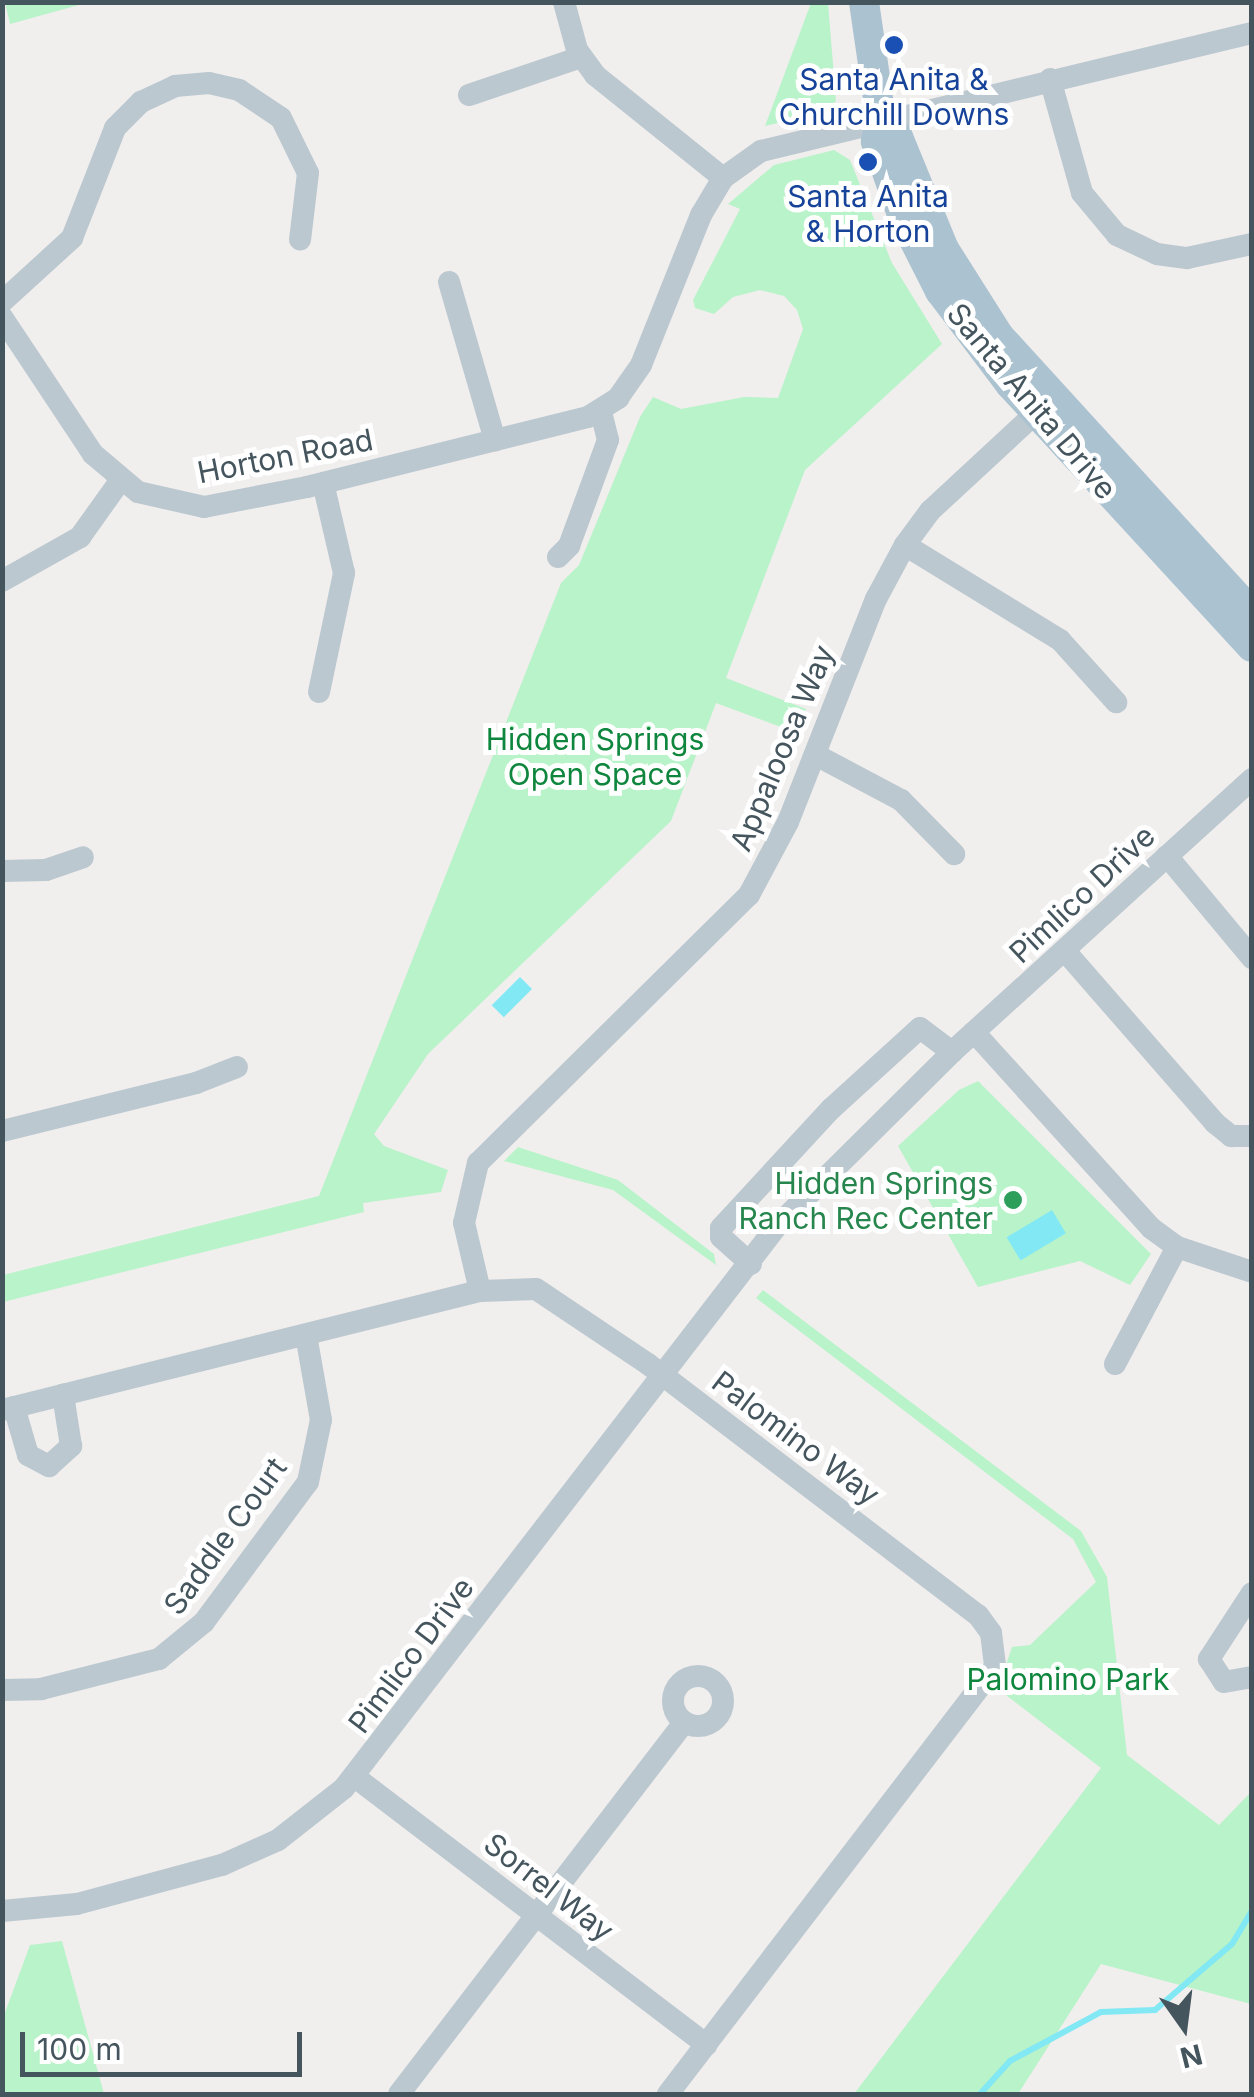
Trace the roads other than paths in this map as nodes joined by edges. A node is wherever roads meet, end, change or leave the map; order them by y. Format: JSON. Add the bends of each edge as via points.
{"nodes":[{"id":1,"x":564,"y":2,"type":"edge"},
{"id":2,"x":864,"y":2,"type":"edge"},
{"id":3,"x":1252,"y":33,"type":"edge"},
{"id":4,"x":581,"y":56,"type":"junction"},
{"id":5,"x":1050,"y":79,"type":"junction"},
{"id":6,"x":468,"y":95,"type":"dead end"},
{"id":7,"x":881,"y":119,"type":"junction"},
{"id":8,"x":723,"y":178,"type":"junction"},
{"id":9,"x":300,"y":240,"type":"dead end"},
{"id":10,"x":1252,"y":244,"type":"edge"},
{"id":11,"x":449,"y":282,"type":"dead end"},
{"id":12,"x":2,"y":302,"type":"edge"},
{"id":13,"x":2,"y":317,"type":"edge"},
{"id":14,"x":601,"y":411,"type":"junction"},
{"id":15,"x":1036,"y":412,"type":"junction"},
{"id":16,"x":496,"y":440,"type":"junction"},
{"id":17,"x":120,"y":480,"type":"junction"},
{"id":18,"x":323,"y":483,"type":"junction"},
{"id":19,"x":906,"y":544,"type":"junction"},
{"id":20,"x":558,"y":557,"type":"dead end"},
{"id":21,"x":2,"y":581,"type":"edge"},
{"id":22,"x":1252,"y":613,"type":"edge"},
{"id":23,"x":1252,"y":647,"type":"edge"},
{"id":24,"x":319,"y":692,"type":"dead end"},
{"id":25,"x":1116,"y":702,"type":"dead end"},
{"id":26,"x":816,"y":755,"type":"junction"},
{"id":27,"x":1252,"y":779,"type":"edge"},
{"id":28,"x":954,"y":854,"type":"dead end"},
{"id":29,"x":83,"y":856,"type":"dead end"},
{"id":30,"x":1166,"y":856,"type":"junction"},
{"id":31,"x":2,"y":871,"type":"edge"},
{"id":32,"x":1064,"y":951,"type":"junction"},
{"id":33,"x":1252,"y":958,"type":"edge"},
{"id":34,"x":974,"y":1032,"type":"junction"},
{"id":35,"x":952,"y":1052,"type":"junction"},
{"id":36,"x":238,"y":1067,"type":"dead end"},
{"id":37,"x":2,"y":1131,"type":"edge"},
{"id":38,"x":1252,"y":1136,"type":"edge"},
{"id":39,"x":1177,"y":1247,"type":"junction"},
{"id":40,"x":751,"y":1264,"type":"junction"},
{"id":41,"x":1252,"y":1272,"type":"edge"},
{"id":42,"x":480,"y":1291,"type":"junction"},
{"id":43,"x":306,"y":1335,"type":"junction"},
{"id":44,"x":1116,"y":1364,"type":"dead end"},
{"id":45,"x":661,"y":1374,"type":"junction"},
{"id":46,"x":64,"y":1394,"type":"junction"},
{"id":47,"x":8,"y":1408,"type":"edge"},
{"id":48,"x":1252,"y":1593,"type":"edge"},
{"id":49,"x":1252,"y":1677,"type":"edge"},
{"id":50,"x":2,"y":1690,"type":"edge"},
{"id":51,"x":684,"y":1722,"type":"dead end"},
{"id":52,"x":355,"y":1777,"type":"junction"},
{"id":53,"x":2,"y":1911,"type":"edge"},
{"id":54,"x":535,"y":1914,"type":"junction"},
{"id":55,"x":707,"y":2045,"type":"junction"},
{"id":56,"x":399,"y":2094,"type":"edge"},
{"id":57,"x":668,"y":2094,"type":"edge"}],
"edges":[{"from":1,"to":4,"type":"street"},
{"from":2,"to":7,"type":"main road","name":"Santa Anita Drive"},
{"from":3,"to":5,"type":"street"},
{"from":4,"to":6,"type":"street"},
{"from":4,"to":8,"type":"street","via":[[595,76]]},
{"from":5,"to":7,"type":"street"},
{"from":5,"to":10,"type":"street","via":[[1082,193],[1117,234],[1171,257]]},
{"from":7,"to":8,"type":"street","via":[[786,141]]},
{"from":7,"to":15,"type":"main road","name":"Santa Anita Drive","via":[[876,141],[931,273],[967,331]]},
{"from":7,"to":22,"type":"main road","name":"Santa Anita Drive","via":[[898,137],[944,249],[988,321]]},
{"from":8,"to":14,"type":"street","via":[[701,215],[632,382]]},
{"from":9,"to":12,"type":"street","via":[[308,174],[281,118],[239,90],[175,86],[141,102],[115,128],[72,238]]},
{"from":11,"to":16,"type":"street"},
{"from":13,"to":17,"type":"street","name":"Horton Road","via":[[94,454]]},
{"from":14,"to":16,"type":"street","name":"Horton Road"},
{"from":14,"to":20,"type":"street","via":[[608,440],[569,546]]},
{"from":15,"to":19,"type":"street","name":"Appaloosa Way","via":[[930,510]]},
{"from":15,"to":23,"type":"main road","name":"Santa Anita Drive"},
{"from":16,"to":18,"type":"street","name":"Horton Road"},
{"from":17,"to":18,"type":"street","name":"Horton Road","via":[[160,501],[204,506]]},
{"from":17,"to":21,"type":"street","via":[[80,538]]},
{"from":18,"to":24,"type":"street","via":[[344,576]]},
{"from":19,"to":25,"type":"street","via":[[1060,640]]},
{"from":19,"to":26,"type":"street","name":"Appaloosa Way","via":[[876,599]]},
{"from":26,"to":28,"type":"street","via":[[901,800]]},
{"from":26,"to":42,"type":"street","name":"Appaloosa Way","via":[[749,895],[478,1163],[464,1222]]},
{"from":27,"to":30,"type":"street","name":"Pimlico Drive"},
{"from":29,"to":31,"type":"street","via":[[46,870]]},
{"from":30,"to":32,"type":"street","name":"Pimlico Drive"},
{"from":30,"to":33,"type":"street"},
{"from":32,"to":34,"type":"street","name":"Pimlico Drive"},
{"from":32,"to":38,"type":"street","via":[[1215,1122],[1231,1136]]},
{"from":34,"to":35,"type":"street","name":"Pimlico Drive"},
{"from":34,"to":39,"type":"street","via":[[1126,1203]]},
{"from":35,"to":40,"type":"street","name":"Pimlico Drive","via":[[821,1179]]},
{"from":35,"to":40,"type":"street","via":[[920,1028],[831,1109],[721,1228],[721,1238]]},
{"from":36,"to":37,"type":"street","via":[[196,1084]]},
{"from":39,"to":41,"type":"street"},
{"from":39,"to":44,"type":"street"},
{"from":40,"to":45,"type":"street","name":"Pimlico Drive"},
{"from":42,"to":43,"type":"street","name":"Palomino Way"},
{"from":42,"to":45,"type":"street","name":"Palomino Way","via":[[536,1289]]},
{"from":43,"to":46,"type":"street","name":"Palomino Way"},
{"from":43,"to":50,"type":"street","name":"Saddle Court","via":[[321,1420],[308,1482],[204,1622],[159,1659],[41,1689]]},
{"from":45,"to":52,"type":"street","name":"Pimlico Drive"},
{"from":45,"to":55,"type":"street","name":"Palomino Way","via":[[978,1615],[995,1646],[995,1667]]},
{"from":46,"to":47,"type":"street","name":"Palomino Way"},
{"from":46,"to":47,"type":"street","name":"Palomino Way","via":[[71,1446],[49,1466],[28,1455]]},
{"from":48,"to":49,"type":"street","via":[[1209,1659],[1224,1682]]},
{"from":51,"to":54,"type":"street"},
{"from":52,"to":53,"type":"street","name":"Pimlico Drive","via":[[298,1826],[234,1860],[77,1904]]},
{"from":52,"to":54,"type":"street","name":"Sorrel Way"},
{"from":54,"to":55,"type":"street","name":"Sorrel Way"},
{"from":54,"to":56,"type":"street"},
{"from":55,"to":57,"type":"street","name":"Palomino Way"}]}
